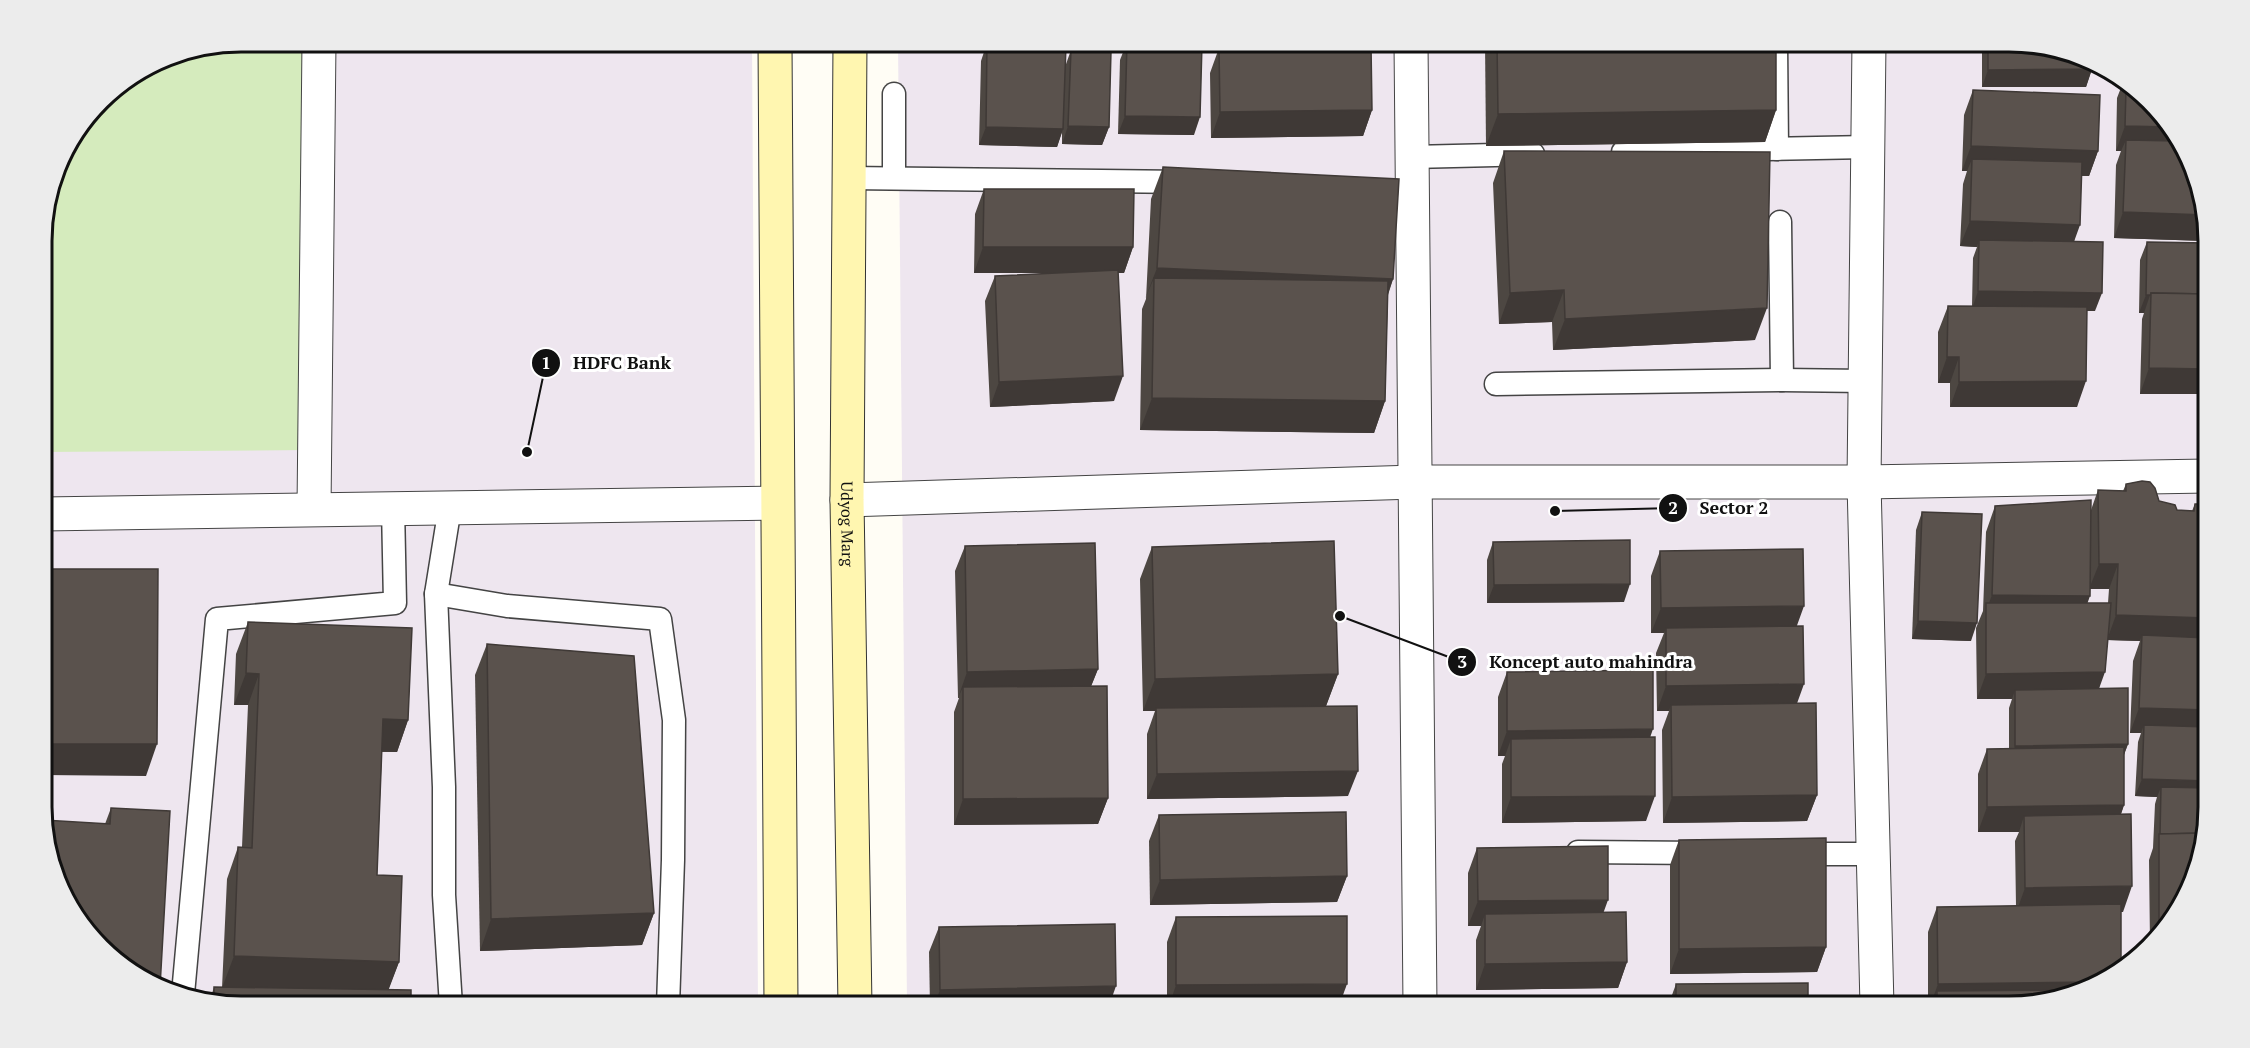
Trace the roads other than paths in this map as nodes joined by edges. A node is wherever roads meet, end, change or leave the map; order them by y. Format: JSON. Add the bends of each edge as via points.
{"nodes":[{"id":1,"x":319,"y":53,"type":"edge"},
{"id":2,"x":775,"y":53,"type":"edge"},
{"id":3,"x":850,"y":53,"type":"edge"},
{"id":4,"x":1411,"y":53,"type":"edge"},
{"id":5,"x":1776,"y":53,"type":"edge"},
{"id":6,"x":1869,"y":53,"type":"edge"},
{"id":7,"x":894,"y":94,"type":"dead end"},
{"id":8,"x":1868,"y":147,"type":"junction"},
{"id":9,"x":1777,"y":149,"type":"junction"},
{"id":10,"x":1599,"y":153,"type":"edge"},
{"id":11,"x":1551,"y":154,"type":"edge"},
{"id":12,"x":1405,"y":175,"type":"junction"},
{"id":13,"x":849,"y":178,"type":"junction"},
{"id":14,"x":894,"y":178,"type":"junction"},
{"id":15,"x":1203,"y":182,"type":"edge"},
{"id":16,"x":1780,"y":222,"type":"dead end"},
{"id":17,"x":1782,"y":380,"type":"junction"},
{"id":18,"x":1866,"y":381,"type":"junction"},
{"id":19,"x":1496,"y":384,"type":"dead end"},
{"id":20,"x":2198,"y":476,"type":"edge"},
{"id":21,"x":1864,"y":482,"type":"junction"},
{"id":22,"x":1414,"y":483,"type":"junction"},
{"id":23,"x":847,"y":500,"type":"junction"},
{"id":24,"x":777,"y":503,"type":"junction"},
{"id":25,"x":393,"y":507,"type":"junction"},
{"id":26,"x":450,"y":507,"type":"junction"},
{"id":27,"x":314,"y":509,"type":"junction"},
{"id":28,"x":53,"y":513,"type":"edge"},
{"id":29,"x":436,"y":594,"type":"junction"},
{"id":30,"x":1556,"y":851,"type":"edge"},
{"id":31,"x":1723,"y":853,"type":"edge"},
{"id":32,"x":1770,"y":853,"type":"edge"},
{"id":33,"x":1874,"y":854,"type":"junction"},
{"id":34,"x":184,"y":986,"type":"edge"},
{"id":35,"x":1420,"y":995,"type":"edge"},
{"id":36,"x":1877,"y":995,"type":"edge"},
{"id":37,"x":450,"y":996,"type":"edge"},
{"id":38,"x":668,"y":996,"type":"edge"},
{"id":39,"x":781,"y":996,"type":"edge"},
{"id":40,"x":855,"y":996,"type":"edge"}],
"edges":[{"from":1,"to":27,"type":"street"},
{"from":2,"to":24,"type":"street"},
{"from":3,"to":13,"type":"street","name":"Udyog Marg"},
{"from":4,"to":12,"type":"street"},
{"from":5,"to":9,"type":"lane"},
{"from":6,"to":8,"type":"street"},
{"from":7,"to":14,"type":"lane"},
{"from":8,"to":9,"type":"lane"},
{"from":8,"to":18,"type":"street"},
{"from":9,"to":10,"type":"lane"},
{"from":11,"to":12,"type":"lane"},
{"from":12,"to":22,"type":"street"},
{"from":13,"to":14,"type":"lane"},
{"from":13,"to":23,"type":"street","name":"Udyog Marg"},
{"from":14,"to":15,"type":"lane"},
{"from":16,"to":17,"type":"lane"},
{"from":17,"to":18,"type":"lane"},
{"from":17,"to":19,"type":"lane"},
{"from":18,"to":21,"type":"street"},
{"from":20,"to":21,"type":"street"},
{"from":21,"to":22,"type":"street"},
{"from":21,"to":33,"type":"street"},
{"from":22,"to":23,"type":"street"},
{"from":22,"to":35,"type":"street"},
{"from":23,"to":40,"type":"street","name":"Udyog Marg"},
{"from":24,"to":26,"type":"street"},
{"from":24,"to":39,"type":"street"},
{"from":25,"to":26,"type":"street"},
{"from":25,"to":27,"type":"street"},
{"from":25,"to":34,"type":"lane","via":[[394,603],[217,620]]},
{"from":26,"to":29,"type":"lane"},
{"from":27,"to":28,"type":"street"},
{"from":29,"to":37,"type":"lane"},
{"from":29,"to":38,"type":"lane","via":[[507,606],[660,619],[674,720]]},
{"from":30,"to":31,"type":"lane"},
{"from":32,"to":33,"type":"lane"},
{"from":33,"to":36,"type":"street"}]}
